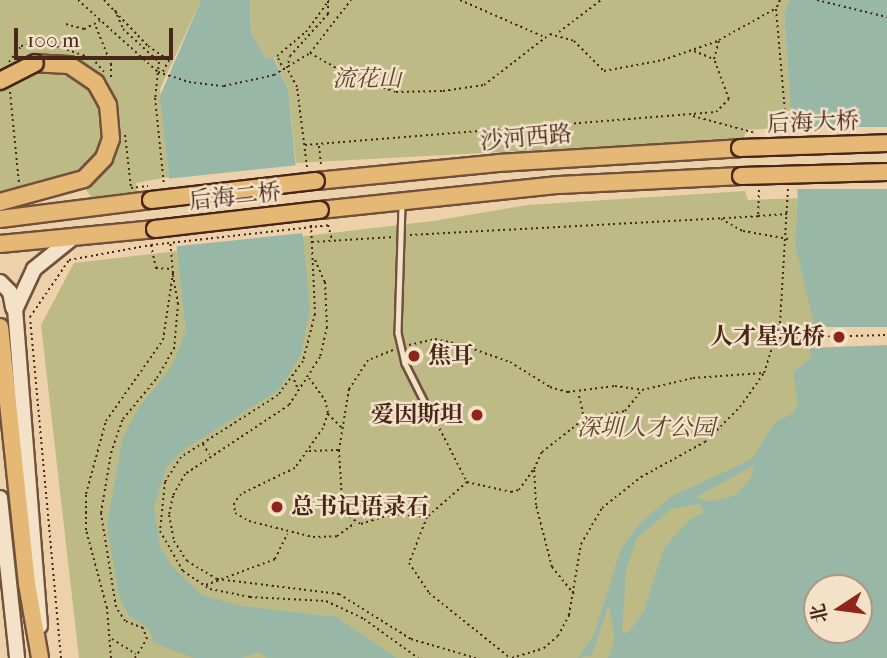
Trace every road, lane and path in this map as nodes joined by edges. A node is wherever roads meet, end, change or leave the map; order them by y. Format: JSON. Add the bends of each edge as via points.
{"nodes":[{"id":1,"x":78,"y":0,"type":"edge"},
{"id":2,"x":104,"y":0,"type":"edge"},
{"id":3,"x":351,"y":0,"type":"edge"},
{"id":4,"x":460,"y":0,"type":"edge"},
{"id":5,"x":601,"y":0,"type":"edge"},
{"id":6,"x":780,"y":0,"type":"edge"},
{"id":7,"x":817,"y":0,"type":"edge"},
{"id":8,"x":328,"y":1,"type":"edge"},
{"id":9,"x":776,"y":9,"type":"junction"},
{"id":10,"x":114,"y":10,"type":"junction"},
{"id":11,"x":887,"y":17,"type":"edge"},
{"id":12,"x":101,"y":20,"type":"junction"},
{"id":13,"x":66,"y":24,"type":"dead end"},
{"id":14,"x":96,"y":27,"type":"junction"},
{"id":15,"x":558,"y":33,"type":"junction"},
{"id":16,"x":543,"y":37,"type":"junction"},
{"id":17,"x":719,"y":40,"type":"junction"},
{"id":18,"x":693,"y":51,"type":"junction"},
{"id":19,"x":310,"y":53,"type":"junction"},
{"id":20,"x":714,"y":59,"type":"junction"},
{"id":21,"x":9,"y":66,"type":"dead end"},
{"id":22,"x":285,"y":69,"type":"junction"},
{"id":23,"x":160,"y":73,"type":"junction"},
{"id":24,"x":111,"y":80,"type":"junction"},
{"id":25,"x":5,"y":83,"type":"edge"},
{"id":26,"x":116,"y":91,"type":"dead end"},
{"id":27,"x":692,"y":116,"type":"junction"},
{"id":28,"x":124,"y":127,"type":"dead end"},
{"id":29,"x":757,"y":134,"type":"dead end"},
{"id":30,"x":787,"y":138,"type":"dead end"},
{"id":31,"x":887,"y":144,"type":"edge"},
{"id":32,"x":305,"y":145,"type":"junction"},
{"id":33,"x":319,"y":145,"type":"junction"},
{"id":34,"x":740,"y":148,"type":"joint"},
{"id":35,"x":887,"y":172,"type":"edge"},
{"id":36,"x":315,"y":174,"type":"junction"},
{"id":37,"x":788,"y":176,"type":"dead end"},
{"id":38,"x":131,"y":188,"type":"dead end"},
{"id":39,"x":20,"y":189,"type":"dead end"},
{"id":40,"x":759,"y":190,"type":"dead end"},
{"id":41,"x":158,"y":195,"type":"junction"},
{"id":42,"x":402,"y":201,"type":"junction"},
{"id":43,"x":0,"y":203,"type":"edge"},
{"id":44,"x":789,"y":214,"type":"junction"},
{"id":45,"x":758,"y":216,"type":"junction"},
{"id":46,"x":319,"y":217,"type":"junction"},
{"id":47,"x":720,"y":218,"type":"junction"},
{"id":48,"x":0,"y":219,"type":"edge"},
{"id":49,"x":416,"y":235,"type":"dead end"},
{"id":50,"x":75,"y":236,"type":"junction"},
{"id":51,"x":389,"y":237,"type":"dead end"},
{"id":52,"x":788,"y":239,"type":"junction"},
{"id":53,"x":332,"y":241,"type":"junction"},
{"id":54,"x":312,"y":242,"type":"junction"},
{"id":55,"x":0,"y":244,"type":"edge"},
{"id":56,"x":151,"y":245,"type":"junction"},
{"id":57,"x":313,"y":257,"type":"junction"},
{"id":58,"x":173,"y":273,"type":"junction"},
{"id":59,"x":0,"y":282,"type":"edge"},
{"id":60,"x":8,"y":327,"type":"edge"},
{"id":61,"x":887,"y":335,"type":"edge"},
{"id":62,"x":778,"y":338,"type":"junction"},
{"id":63,"x":400,"y":348,"type":"junction"},
{"id":64,"x":764,"y":373,"type":"junction"},
{"id":65,"x":309,"y":377,"type":"junction"},
{"id":66,"x":293,"y":379,"type":"junction"},
{"id":67,"x":642,"y":390,"type":"junction"},
{"id":68,"x":299,"y":392,"type":"junction"},
{"id":69,"x":579,"y":394,"type":"junction"},
{"id":70,"x":428,"y":407,"type":"joint"},
{"id":71,"x":328,"y":414,"type":"junction"},
{"id":72,"x":584,"y":419,"type":"junction"},
{"id":73,"x":343,"y":429,"type":"junction"},
{"id":74,"x":202,"y":443,"type":"junction"},
{"id":75,"x":339,"y":450,"type":"junction"},
{"id":76,"x":309,"y":451,"type":"junction"},
{"id":77,"x":210,"y":455,"type":"junction"},
{"id":78,"x":534,"y":469,"type":"junction"},
{"id":79,"x":467,"y":482,"type":"junction"},
{"id":80,"x":0,"y":498,"type":"edge"},
{"id":81,"x":427,"y":516,"type":"junction"},
{"id":82,"x":355,"y":523,"type":"junction"},
{"id":83,"x":288,"y":533,"type":"junction"},
{"id":84,"x":217,"y":579,"type":"junction"},
{"id":85,"x":204,"y":586,"type":"junction"},
{"id":86,"x":574,"y":594,"type":"junction"},
{"id":87,"x":32,"y":620,"type":"junction"},
{"id":88,"x":13,"y":622,"type":"junction"},
{"id":89,"x":112,"y":639,"type":"junction"},
{"id":90,"x":136,"y":656,"type":"edge"},
{"id":91,"x":16,"y":658,"type":"edge"},
{"id":92,"x":40,"y":658,"type":"edge"},
{"id":93,"x":61,"y":658,"type":"edge"},
{"id":94,"x":111,"y":658,"type":"edge"},
{"id":95,"x":418,"y":658,"type":"edge"},
{"id":96,"x":476,"y":658,"type":"edge"},
{"id":97,"x":511,"y":658,"type":"edge"}],
"edges":[{"from":1,"to":12,"type":"path"},
{"from":2,"to":10,"type":"path"},
{"from":3,"to":19,"type":"path"},
{"from":4,"to":16,"type":"path"},
{"from":5,"to":15,"type":"path"},
{"from":6,"to":9,"type":"path"},
{"from":7,"to":11,"type":"path"},
{"from":8,"to":22,"type":"path","via":[[328,15],[290,56]]},
{"from":8,"to":22,"type":"path","via":[[306,32],[277,55]]},
{"from":9,"to":17,"type":"path"},
{"from":9,"to":30,"type":"path"},
{"from":10,"to":23,"type":"path","via":[[123,29],[155,56]]},
{"from":10,"to":23,"type":"path","via":[[169,60]]},
{"from":12,"to":14,"type":"path"},
{"from":12,"to":23,"type":"path"},
{"from":13,"to":14,"type":"path","via":[[70,29]]},
{"from":14,"to":24,"type":"path","via":[[111,64]]},
{"from":15,"to":16,"type":"path"},
{"from":15,"to":18,"type":"path","via":[[574,41],[604,71]]},
{"from":16,"to":19,"type":"path","via":[[484,85],[443,91],[396,92],[352,77]]},
{"from":17,"to":18,"type":"path"},
{"from":17,"to":20,"type":"path"},
{"from":18,"to":20,"type":"path"},
{"from":19,"to":22,"type":"path"},
{"from":20,"to":27,"type":"path","via":[[729,99],[716,112]]},
{"from":21,"to":24,"type":"path","via":[[8,57],[21,46],[46,43],[92,58]]},
{"from":22,"to":23,"type":"path","via":[[256,81],[224,86]]},
{"from":22,"to":32,"type":"path","via":[[297,87]]},
{"from":23,"to":41,"type":"path","via":[[155,98],[163,170]]},
{"from":24,"to":26,"type":"path"},
{"from":25,"to":39,"type":"path"},
{"from":25,"to":43,"type":"main road","bridge":true,"via":[[35,63],[69,65],[96,83],[108,105],[111,139],[104,158],[84,179]]},
{"from":27,"to":29,"type":"path"},
{"from":27,"to":33,"type":"path"},
{"from":28,"to":38,"type":"path"},
{"from":31,"to":34,"type":"main road","name":"后海大桥","bridge":true},
{"from":32,"to":33,"type":"path"},
{"from":32,"to":36,"type":"path"},
{"from":33,"to":36,"type":"path"},
{"from":34,"to":36,"type":"main road","name":"沙河西路"},
{"from":35,"to":42,"type":"main road","bridge":true,"via":[[573,184]]},
{"from":36,"to":41,"type":"main road","name":"后海二桥","bridge":true},
{"from":37,"to":44,"type":"path"},
{"from":40,"to":45,"type":"path"},
{"from":41,"to":43,"type":"main road"},
{"from":41,"to":48,"type":"main road"},
{"from":42,"to":46,"type":"main road"},
{"from":42,"to":63,"type":"lane"},
{"from":44,"to":45,"type":"path"},
{"from":44,"to":52,"type":"path"},
{"from":45,"to":47,"type":"path"},
{"from":46,"to":50,"type":"main road","name":"后海二桥","bridge":true},
{"from":46,"to":53,"type":"path"},
{"from":46,"to":54,"type":"path"},
{"from":46,"to":56,"type":"path","bridge":true},
{"from":47,"to":49,"type":"path"},
{"from":47,"to":52,"type":"path","via":[[743,231]]},
{"from":50,"to":55,"type":"main road"},
{"from":50,"to":60,"type":"main road","via":[[47,256],[27,279]]},
{"from":51,"to":53,"type":"path"},
{"from":52,"to":62,"type":"path"},
{"from":53,"to":54,"type":"path"},
{"from":54,"to":57,"type":"path"},
{"from":56,"to":58,"type":"path","via":[[156,268],[173,269]]},
{"from":56,"to":93,"type":"path","via":[[69,260],[30,317]]},
{"from":57,"to":65,"type":"path","via":[[325,282],[327,327]]},
{"from":57,"to":66,"type":"path","via":[[313,337]]},
{"from":58,"to":89,"type":"path","via":[[163,340],[106,421],[86,494],[87,538]]},
{"from":58,"to":90,"type":"path","via":[[178,304],[174,349],[123,419],[111,453],[101,513],[116,607],[125,621],[143,628],[147,639]]},
{"from":59,"to":60,"type":"main road","via":[[10,292]]},
{"from":60,"to":87,"type":"main road"},
{"from":60,"to":92,"type":"main road"},
{"from":61,"to":62,"type":"path"},
{"from":62,"to":64,"type":"path"},
{"from":63,"to":69,"type":"path","via":[[435,339],[459,344],[510,362],[550,387]]},
{"from":63,"to":70,"type":"lane"},
{"from":63,"to":73,"type":"path","via":[[368,360],[356,372]]},
{"from":64,"to":67,"type":"path","via":[[693,378]]},
{"from":64,"to":86,"type":"path","via":[[740,407],[705,442],[641,477],[602,508],[581,544]]},
{"from":65,"to":68,"type":"path"},
{"from":65,"to":71,"type":"path"},
{"from":66,"to":68,"type":"path"},
{"from":66,"to":74,"type":"path","via":[[278,395]]},
{"from":67,"to":69,"type":"path","via":[[615,386]]},
{"from":67,"to":72,"type":"path","via":[[625,411]]},
{"from":68,"to":77,"type":"path","via":[[272,417]]},
{"from":69,"to":72,"type":"path"},
{"from":70,"to":79,"type":"path"},
{"from":71,"to":73,"type":"path"},
{"from":71,"to":76,"type":"path"},
{"from":72,"to":78,"type":"path","via":[[553,441]]},
{"from":73,"to":75,"type":"path"},
{"from":74,"to":77,"type":"path"},
{"from":74,"to":85,"type":"path","via":[[171,469],[159,514],[160,531],[173,559]]},
{"from":75,"to":76,"type":"path"},
{"from":75,"to":82,"type":"path","via":[[342,500]]},
{"from":76,"to":83,"type":"path","via":[[287,475],[248,490],[234,503],[235,513],[242,518]]},
{"from":77,"to":84,"type":"path","via":[[185,474],[169,516],[174,541],[187,561]]},
{"from":78,"to":79,"type":"path","via":[[519,490],[510,492]]},
{"from":78,"to":86,"type":"path","via":[[536,505],[552,567]]},
{"from":79,"to":81,"type":"path"},
{"from":80,"to":88,"type":"main road"},
{"from":81,"to":82,"type":"path","via":[[392,514]]},
{"from":81,"to":97,"type":"path","via":[[410,555],[414,578]]},
{"from":82,"to":83,"type":"path","via":[[337,536]]},
{"from":83,"to":84,"type":"path","via":[[275,559],[250,572]]},
{"from":84,"to":85,"type":"path"},
{"from":84,"to":96,"type":"path","via":[[339,594],[411,639]]},
{"from":85,"to":95,"type":"path","via":[[250,597],[326,601],[364,619]]},
{"from":86,"to":97,"type":"path","via":[[558,636],[544,648]]},
{"from":87,"to":88,"type":"main road"},
{"from":87,"to":92,"type":"main road"},
{"from":88,"to":91,"type":"main road"},
{"from":89,"to":90,"type":"path"},
{"from":89,"to":94,"type":"path"}]}
